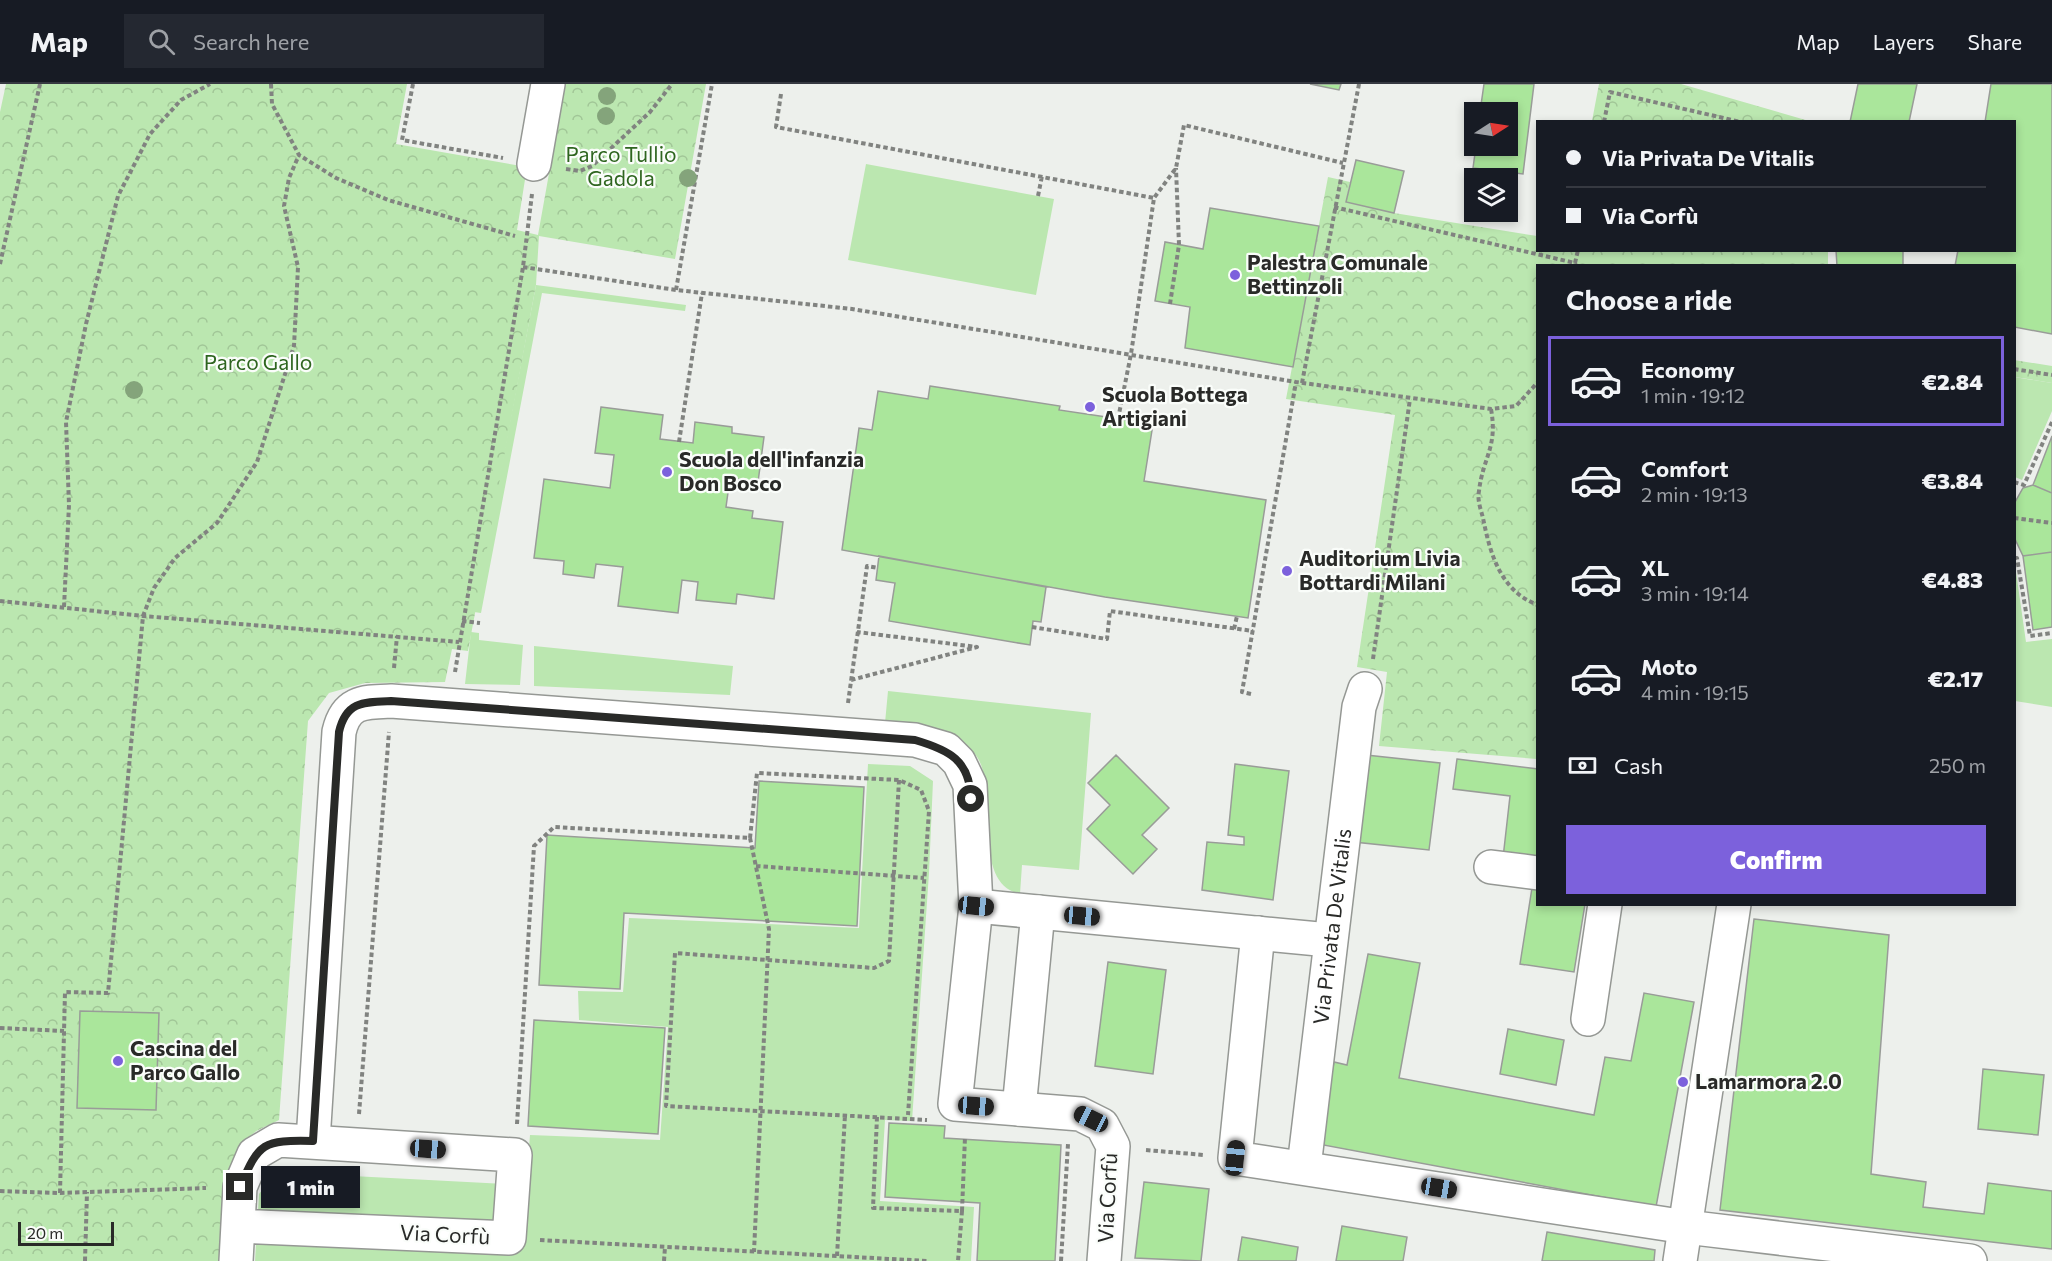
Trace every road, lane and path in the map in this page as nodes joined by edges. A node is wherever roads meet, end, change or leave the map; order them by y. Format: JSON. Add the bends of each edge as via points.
{"nodes":[{"id":1,"x":40,"y":84,"type":"edge"},
{"id":2,"x":210,"y":84,"type":"edge"},
{"id":3,"x":271,"y":84,"type":"edge"},
{"id":4,"x":548,"y":84,"type":"edge"},
{"id":5,"x":712,"y":84,"type":"edge"},
{"id":6,"x":1359,"y":84,"type":"edge"},
{"id":7,"x":781,"y":94,"type":"dead end"},
{"id":8,"x":1604,"y":120,"type":"edge"},
{"id":9,"x":1732,"y":120,"type":"edge"},
{"id":10,"x":299,"y":155,"type":"junction"},
{"id":11,"x":1343,"y":163,"type":"junction"},
{"id":12,"x":534,"y":164,"type":"joint"},
{"id":13,"x":1176,"y":168,"type":"junction"},
{"id":14,"x":1042,"y":176,"type":"junction"},
{"id":15,"x":1038,"y":196,"type":"dead end"},
{"id":16,"x":1154,"y":198,"type":"junction"},
{"id":17,"x":1334,"y":207,"type":"junction"},
{"id":18,"x":515,"y":236,"type":"dead end"},
{"id":19,"x":0,"y":264,"type":"edge"},
{"id":20,"x":1575,"y":264,"type":"edge"},
{"id":21,"x":523,"y":267,"type":"junction"},
{"id":22,"x":676,"y":290,"type":"junction"},
{"id":23,"x":702,"y":293,"type":"junction"},
{"id":24,"x":1170,"y":304,"type":"dead end"},
{"id":25,"x":1131,"y":354,"type":"junction"},
{"id":26,"x":2016,"y":369,"type":"edge"},
{"id":27,"x":2052,"y":375,"type":"edge"},
{"id":28,"x":1296,"y":382,"type":"junction"},
{"id":29,"x":1302,"y":383,"type":"junction"},
{"id":30,"x":1536,"y":384,"type":"edge"},
{"id":31,"x":1435,"y":394,"type":"dead end"},
{"id":32,"x":1410,"y":399,"type":"junction"},
{"id":33,"x":1434,"y":402,"type":"junction"},
{"id":34,"x":1491,"y":409,"type":"junction"},
{"id":35,"x":1118,"y":419,"type":"dead end"},
{"id":36,"x":2052,"y":422,"type":"edge"},
{"id":37,"x":679,"y":442,"type":"dead end"},
{"id":38,"x":2016,"y":483,"type":"edge"},
{"id":39,"x":2016,"y":519,"type":"edge"},
{"id":40,"x":2052,"y":523,"type":"edge"},
{"id":41,"x":2016,"y":558,"type":"edge"},
{"id":42,"x":878,"y":568,"type":"dead end"},
{"id":43,"x":0,"y":601,"type":"edge"},
{"id":44,"x":1536,"y":604,"type":"edge"},
{"id":45,"x":64,"y":608,"type":"junction"},
{"id":46,"x":143,"y":616,"type":"junction"},
{"id":47,"x":1237,"y":616,"type":"dead end"},
{"id":48,"x":462,"y":621,"type":"junction"},
{"id":49,"x":480,"y":623,"type":"dead end"},
{"id":50,"x":1032,"y":627,"type":"dead end"},
{"id":51,"x":1234,"y":629,"type":"junction"},
{"id":52,"x":1252,"y":631,"type":"junction"},
{"id":53,"x":857,"y":632,"type":"junction"},
{"id":54,"x":2052,"y":633,"type":"edge"},
{"id":55,"x":397,"y":636,"type":"junction"},
{"id":56,"x":459,"y":642,"type":"junction"},
{"id":57,"x":1365,"y":690,"type":"joint"},
{"id":58,"x":1251,"y":694,"type":"dead end"},
{"id":59,"x":391,"y":701,"type":"junction"},
{"id":60,"x":433,"y":705,"type":"junction"},
{"id":61,"x":899,"y":780,"type":"junction"},
{"id":62,"x":750,"y":838,"type":"junction"},
{"id":63,"x":756,"y":866,"type":"junction"},
{"id":64,"x":1491,"y":867,"type":"dead end"},
{"id":65,"x":1536,"y":873,"type":"edge"},
{"id":66,"x":894,"y":875,"type":"junction"},
{"id":67,"x":924,"y":878,"type":"junction"},
{"id":68,"x":976,"y":906,"type":"junction"},
{"id":69,"x":1605,"y":906,"type":"edge"},
{"id":70,"x":1734,"y":906,"type":"edge"},
{"id":71,"x":1038,"y":912,"type":"junction"},
{"id":72,"x":1258,"y":933,"type":"junction"},
{"id":73,"x":1329,"y":940,"type":"junction"},
{"id":74,"x":769,"y":959,"type":"junction"},
{"id":75,"x":1588,"y":1019,"type":"dead end"},
{"id":76,"x":0,"y":1028,"type":"edge"},
{"id":77,"x":64,"y":1031,"type":"junction"},
{"id":78,"x":1019,"y":1109,"type":"junction"},
{"id":79,"x":760,"y":1111,"type":"junction"},
{"id":80,"x":845,"y":1115,"type":"junction"},
{"id":81,"x":908,"y":1115,"type":"dead end"},
{"id":82,"x":877,"y":1117,"type":"junction"},
{"id":83,"x":936,"y":1120,"type":"dead end"},
{"id":84,"x":1074,"y":1127,"type":"junction"},
{"id":85,"x":957,"y":1134,"type":"dead end"},
{"id":86,"x":313,"y":1141,"type":"junction"},
{"id":87,"x":357,"y":1144,"type":"junction"},
{"id":88,"x":1113,"y":1146,"type":"junction"},
{"id":89,"x":515,"y":1155,"type":"junction"},
{"id":90,"x":1235,"y":1158,"type":"junction"},
{"id":91,"x":1304,"y":1167,"type":"junction"},
{"id":92,"x":240,"y":1187,"type":"junction"},
{"id":93,"x":0,"y":1191,"type":"edge"},
{"id":94,"x":87,"y":1192,"type":"junction"},
{"id":95,"x":60,"y":1193,"type":"junction"},
{"id":96,"x":962,"y":1211,"type":"junction"},
{"id":97,"x":238,"y":1226,"type":"junction"},
{"id":98,"x":1686,"y":1227,"type":"junction"},
{"id":99,"x":509,"y":1238,"type":"junction"},
{"id":100,"x":665,"y":1247,"type":"junction"},
{"id":101,"x":754,"y":1252,"type":"junction"},
{"id":102,"x":837,"y":1256,"type":"junction"},
{"id":103,"x":85,"y":1261,"type":"edge"},
{"id":104,"x":236,"y":1261,"type":"edge"},
{"id":105,"x":664,"y":1261,"type":"edge"},
{"id":106,"x":928,"y":1261,"type":"edge"},
{"id":107,"x":958,"y":1261,"type":"edge"},
{"id":108,"x":1061,"y":1261,"type":"edge"},
{"id":109,"x":1104,"y":1261,"type":"edge"},
{"id":110,"x":1680,"y":1261,"type":"edge"},
{"id":111,"x":1970,"y":1261,"type":"edge"}],
"edges":[{"from":1,"to":19,"type":"path"},
{"from":2,"to":45,"type":"path","via":[[181,100],[150,134],[118,196],[66,422],[69,505]]},
{"from":3,"to":10,"type":"path","via":[[272,104]]},
{"from":4,"to":12,"type":"street"},
{"from":5,"to":22,"type":"path"},
{"from":6,"to":11,"type":"path"},
{"from":7,"to":14,"type":"path","via":[[776,127]]},
{"from":8,"to":9,"type":"path","via":[[1610,92]]},
{"from":10,"to":18,"type":"path","via":[[336,178],[388,200]]},
{"from":10,"to":46,"type":"path","via":[[289,178],[284,206],[298,267],[294,346],[257,462],[217,523],[175,558],[154,588]]},
{"from":11,"to":13,"type":"path","via":[[1184,125]]},
{"from":11,"to":17,"type":"path"},
{"from":12,"to":21,"type":"path"},
{"from":13,"to":16,"type":"path"},
{"from":13,"to":24,"type":"path","via":[[1179,244]]},
{"from":14,"to":15,"type":"path"},
{"from":14,"to":16,"type":"path"},
{"from":16,"to":25,"type":"path"},
{"from":17,"to":20,"type":"path"},
{"from":17,"to":29,"type":"path"},
{"from":21,"to":22,"type":"path"},
{"from":21,"to":48,"type":"path"},
{"from":22,"to":23,"type":"path"},
{"from":23,"to":25,"type":"path","via":[[852,309]]},
{"from":23,"to":37,"type":"path"},
{"from":25,"to":28,"type":"path"},
{"from":25,"to":35,"type":"path"},
{"from":26,"to":27,"type":"path"},
{"from":28,"to":29,"type":"path"},
{"from":28,"to":52,"type":"path"},
{"from":29,"to":32,"type":"path"},
{"from":30,"to":34,"type":"path","via":[[1516,406]]},
{"from":31,"to":33,"type":"path"},
{"from":32,"to":33,"type":"path"},
{"from":32,"to":57,"type":"path","via":[[1372,670]]},
{"from":33,"to":34,"type":"path"},
{"from":34,"to":44,"type":"path","via":[[1493,445],[1482,467],[1478,495],[1491,558],[1508,582],[1527,601]]},
{"from":36,"to":38,"type":"path","via":[[2024,485]]},
{"from":39,"to":40,"type":"path"},
{"from":41,"to":54,"type":"path","via":[[2030,636]]},
{"from":42,"to":53,"type":"path","via":[[867,566]]},
{"from":43,"to":45,"type":"path"},
{"from":45,"to":46,"type":"path"},
{"from":46,"to":55,"type":"path"},
{"from":46,"to":77,"type":"path","via":[[108,993],[65,992]]},
{"from":47,"to":51,"type":"path"},
{"from":48,"to":49,"type":"path"},
{"from":48,"to":56,"type":"path"},
{"from":50,"to":51,"type":"path","via":[[1107,639],[1110,611]]},
{"from":51,"to":52,"type":"path"},
{"from":52,"to":58,"type":"path","via":[[1242,692]]},
{"from":53,"to":53,"type":"path","via":[[901,637],[977,647],[851,680]]},
{"from":55,"to":56,"type":"path"},
{"from":55,"to":59,"type":"path"},
{"from":56,"to":60,"type":"path","via":[[454,679]]},
{"from":57,"to":73,"type":"street","name":"Via Privata De Vitalis","via":[[1359,707]]},
{"from":59,"to":60,"type":"street"},
{"from":59,"to":86,"type":"street","via":[[355,706],[342,717],[339,732]]},
{"from":59,"to":87,"type":"path"},
{"from":60,"to":68,"type":"street","via":[[765,727],[915,740],[946,749],[959,762],[970,785]]},
{"from":61,"to":62,"type":"path","via":[[757,773]]},
{"from":61,"to":66,"type":"path"},
{"from":61,"to":67,"type":"path","via":[[921,790],[929,811]]},
{"from":62,"to":63,"type":"path"},
{"from":62,"to":89,"type":"path","via":[[554,827],[534,846]]},
{"from":63,"to":66,"type":"path"},
{"from":63,"to":74,"type":"path","via":[[769,929]]},
{"from":64,"to":65,"type":"street"},
{"from":66,"to":67,"type":"path"},
{"from":66,"to":74,"type":"path","via":[[889,961],[874,968]]},
{"from":67,"to":81,"type":"path"},
{"from":68,"to":71,"type":"street","name":"Via Privata De Vitalis"},
{"from":68,"to":78,"type":"street","via":[[955,1104]]},
{"from":69,"to":75,"type":"street"},
{"from":70,"to":98,"type":"street"},
{"from":71,"to":72,"type":"street","name":"Via Privata De Vitalis"},
{"from":71,"to":78,"type":"street"},
{"from":72,"to":73,"type":"street","name":"Via Privata De Vitalis"},
{"from":72,"to":90,"type":"street"},
{"from":73,"to":91,"type":"street","name":"Via Privata De Vitalis"},
{"from":74,"to":79,"type":"path"},
{"from":74,"to":79,"type":"path","via":[[675,953],[666,1106]]},
{"from":76,"to":77,"type":"path"},
{"from":77,"to":95,"type":"path"},
{"from":78,"to":84,"type":"street"},
{"from":79,"to":80,"type":"path"},
{"from":79,"to":101,"type":"path"},
{"from":80,"to":82,"type":"path"},
{"from":80,"to":102,"type":"path"},
{"from":82,"to":83,"type":"path"},
{"from":82,"to":96,"type":"path","via":[[873,1208]]},
{"from":84,"to":88,"type":"street","name":"Via Corfù","via":[[1102,1125]]},
{"from":84,"to":108,"type":"path"},
{"from":85,"to":96,"type":"path","via":[[966,1134]]},
{"from":86,"to":87,"type":"street"},
{"from":86,"to":92,"type":"street","via":[[278,1140],[254,1154]]},
{"from":87,"to":89,"type":"street"},
{"from":88,"to":90,"type":"path"},
{"from":88,"to":109,"type":"street","name":"Via Corfù"},
{"from":89,"to":99,"type":"street","name":"Via Corfù"},
{"from":90,"to":91,"type":"street"},
{"from":91,"to":98,"type":"street"},
{"from":92,"to":94,"type":"path"},
{"from":92,"to":97,"type":"street"},
{"from":93,"to":95,"type":"path"},
{"from":94,"to":95,"type":"path"},
{"from":94,"to":103,"type":"path"},
{"from":96,"to":107,"type":"path"},
{"from":97,"to":99,"type":"street","name":"Via Corfù"},
{"from":97,"to":104,"type":"street"},
{"from":98,"to":110,"type":"street"},
{"from":98,"to":111,"type":"street"},
{"from":99,"to":100,"type":"path"},
{"from":100,"to":101,"type":"path"},
{"from":100,"to":105,"type":"path"},
{"from":101,"to":102,"type":"path"},
{"from":102,"to":106,"type":"path"}]}
